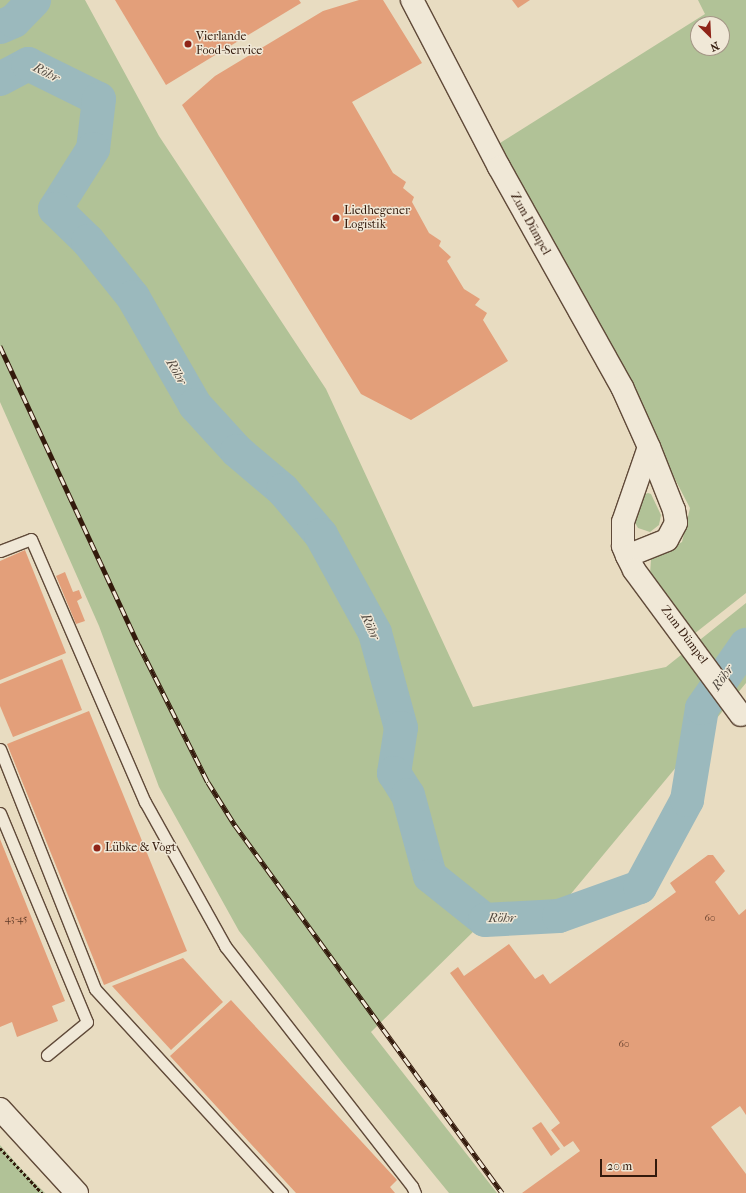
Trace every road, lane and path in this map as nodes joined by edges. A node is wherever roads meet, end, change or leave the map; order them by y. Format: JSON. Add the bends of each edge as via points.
{"nodes":[{"id":1,"x":412,"y":0,"type":"edge"},
{"id":2,"x":649,"y":447,"type":"junction"},
{"id":3,"x":0,"y":551,"type":"edge"},
{"id":4,"x":627,"y":556,"type":"junction"},
{"id":5,"x":743,"y":718,"type":"edge"},
{"id":6,"x":0,"y":749,"type":"edge"},
{"id":7,"x":0,"y":813,"type":"edge"},
{"id":8,"x":47,"y":1054,"type":"dead end"},
{"id":9,"x":0,"y":1109,"type":"edge"},
{"id":10,"x":0,"y":1148,"type":"edge"},
{"id":11,"x":42,"y":1193,"type":"edge"},
{"id":12,"x":77,"y":1193,"type":"edge"},
{"id":13,"x":282,"y":1193,"type":"edge"},
{"id":14,"x":415,"y":1193,"type":"edge"}],
"edges":[{"from":1,"to":2,"type":"street","name":"Zum Dümpel","via":[[499,167],[622,387]]},
{"from":2,"to":4,"type":"street","name":"Zum Dümpel","via":[[623,522],[622,540]]},
{"from":2,"to":4,"type":"street","name":"Zum Dümpel","via":[[674,510],[676,523],[667,540]]},
{"from":3,"to":14,"type":"lane","via":[[31,539],[145,802],[225,946]]},
{"from":4,"to":5,"type":"street","name":"Zum Dümpel","via":[[634,570]]},
{"from":6,"to":13,"type":"lane","via":[[95,989]]},
{"from":7,"to":8,"type":"lane","via":[[88,1022]]},
{"from":9,"to":12,"type":"street"},
{"from":10,"to":11,"type":"path"}]}
